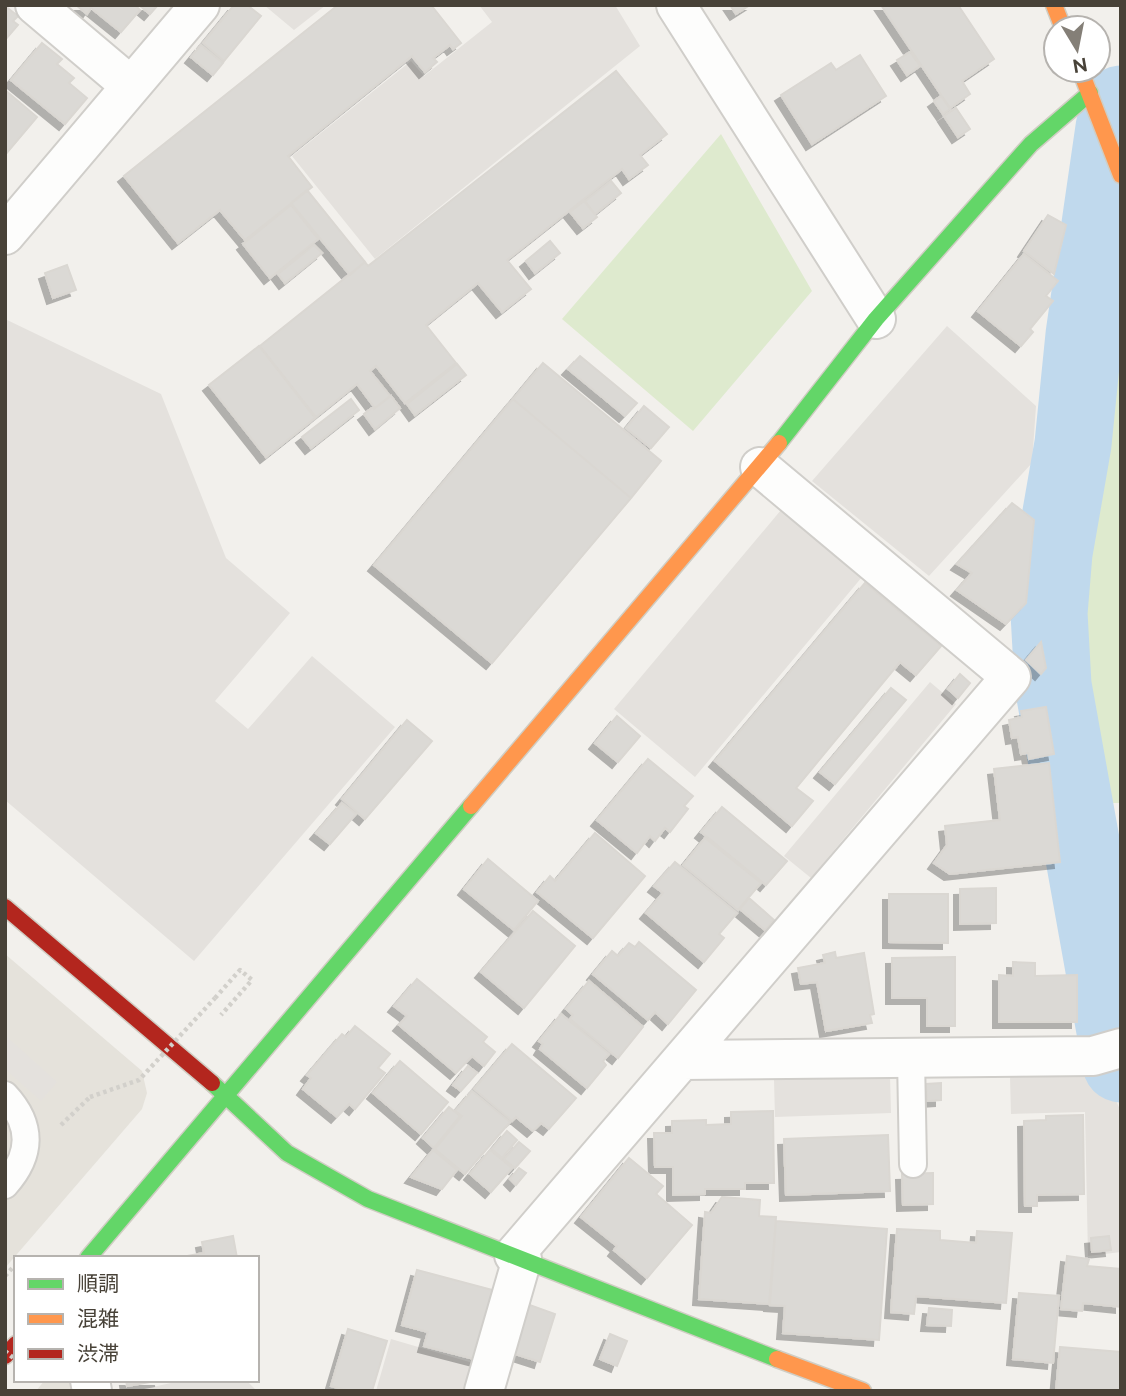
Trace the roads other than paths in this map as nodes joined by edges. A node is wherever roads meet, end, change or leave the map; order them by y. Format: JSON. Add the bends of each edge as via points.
{"nodes":[{"id":1,"x":35,"y":5,"type":"edge"},
{"id":2,"x":200,"y":5,"type":"edge"},
{"id":3,"x":676,"y":5,"type":"edge"},
{"id":4,"x":1086,"y":84,"type":"edge"},
{"id":5,"x":131,"y":86,"type":"junction"},
{"id":6,"x":1090,"y":93,"type":"junction"},
{"id":7,"x":1121,"y":175,"type":"edge"},
{"id":8,"x":5,"y":235,"type":"edge"},
{"id":9,"x":877,"y":319,"type":"junction"},
{"id":10,"x":760,"y":467,"type":"junction"},
{"id":11,"x":5,"y":907,"type":"edge"},
{"id":12,"x":1108,"y":1052,"type":"edge"},
{"id":13,"x":911,"y":1058,"type":"junction"},
{"id":14,"x":682,"y":1060,"type":"junction"},
{"id":15,"x":225,"y":1094,"type":"junction"},
{"id":16,"x":5,"y":1095,"type":"edge"},
{"id":17,"x":913,"y":1164,"type":"dead end"},
{"id":18,"x":5,"y":1185,"type":"edge"},
{"id":19,"x":90,"y":1256,"type":"edge"},
{"id":20,"x":518,"y":1257,"type":"junction"},
{"id":21,"x":484,"y":1391,"type":"edge"},
{"id":22,"x":863,"y":1391,"type":"edge"}],
"edges":[{"from":1,"to":5,"type":"street"},
{"from":2,"to":5,"type":"street"},
{"from":3,"to":9,"type":"street"},
{"from":4,"to":6,"type":"street"},
{"from":5,"to":8,"type":"street"},
{"from":6,"to":7,"type":"street"},
{"from":6,"to":9,"type":"street","via":[[1031,144]]},
{"from":9,"to":10,"type":"street"},
{"from":10,"to":14,"type":"street","via":[[1012,677]]},
{"from":10,"to":15,"type":"street"},
{"from":11,"to":15,"type":"street"},
{"from":12,"to":13,"type":"street"},
{"from":13,"to":14,"type":"street"},
{"from":13,"to":17,"type":"lane"},
{"from":14,"to":20,"type":"street"},
{"from":15,"to":19,"type":"street"},
{"from":15,"to":20,"type":"street","via":[[287,1153],[368,1199]]},
{"from":16,"to":18,"type":"lane","via":[[25,1124],[26,1144],[18,1170]]},
{"from":20,"to":21,"type":"street"},
{"from":20,"to":22,"type":"street"}]}
